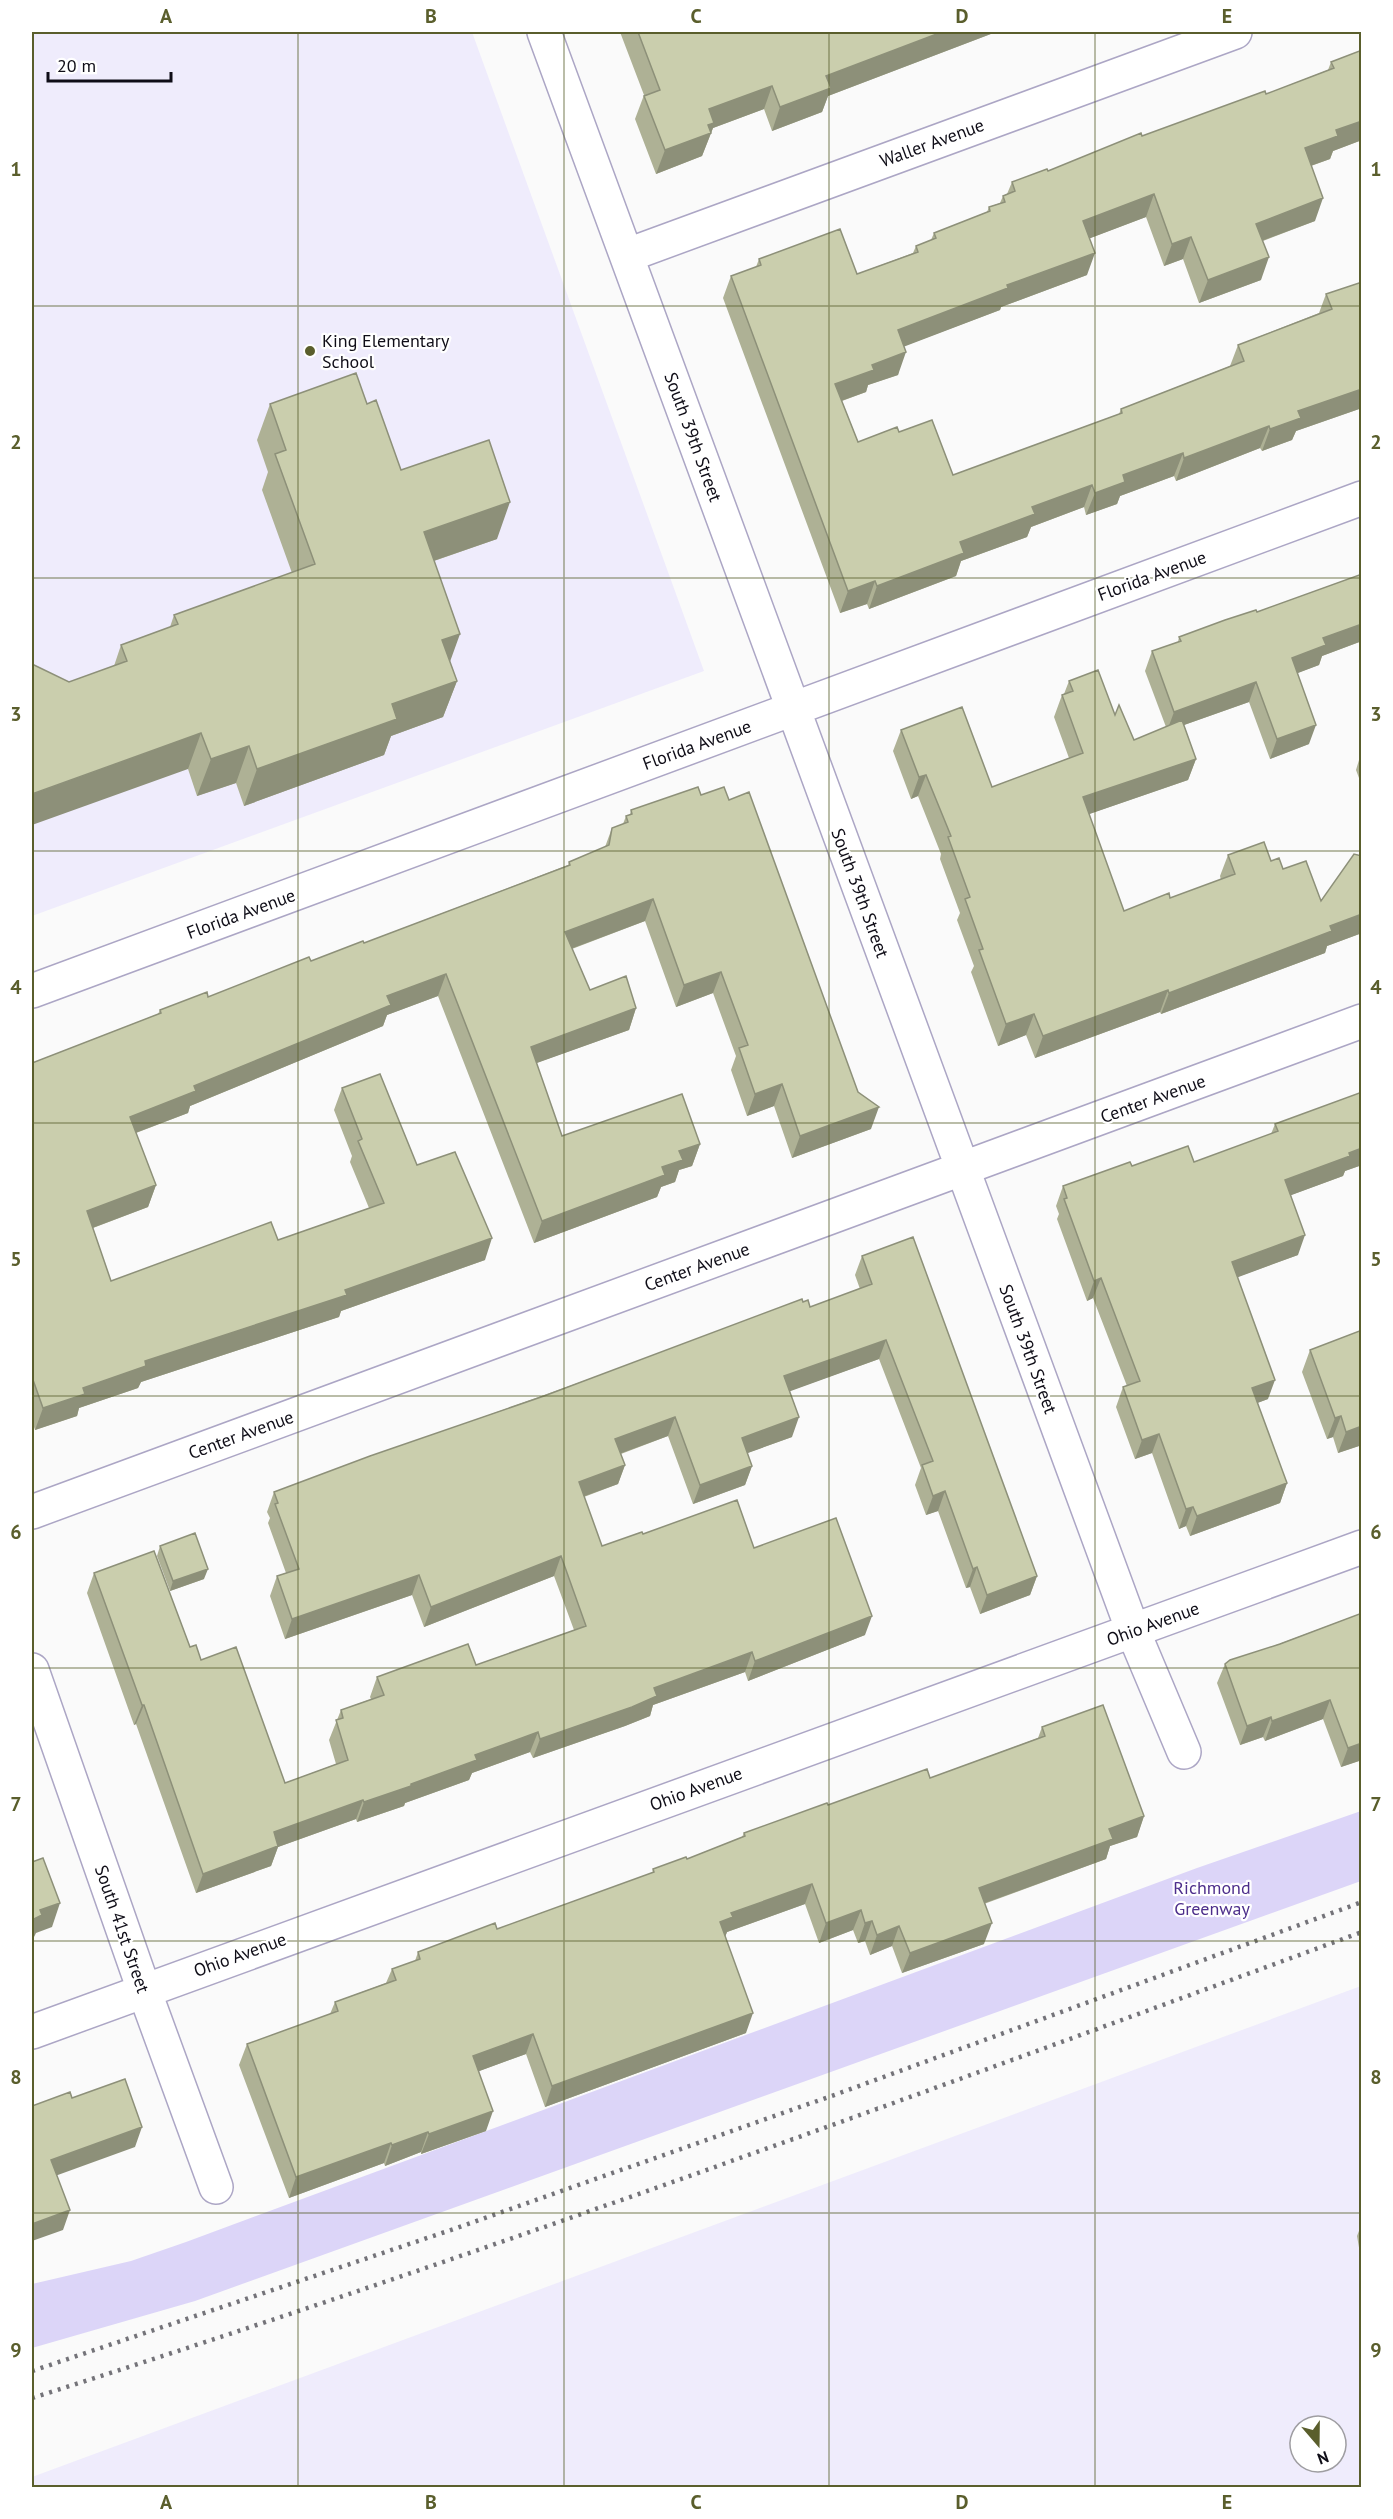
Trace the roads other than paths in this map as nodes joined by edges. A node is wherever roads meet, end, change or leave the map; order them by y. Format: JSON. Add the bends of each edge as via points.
{"nodes":[{"id":1,"x":544,"y":32,"type":"edge"},
{"id":2,"x":1235,"y":32,"type":"edge"},
{"id":3,"x":628,"y":255,"type":"junction"},
{"id":4,"x":1362,"y":498,"type":"edge"},
{"id":5,"x":792,"y":710,"type":"junction"},
{"id":6,"x":32,"y":991,"type":"edge"},
{"id":7,"x":1362,"y":1021,"type":"edge"},
{"id":8,"x":962,"y":1170,"type":"junction"},
{"id":9,"x":32,"y":1512,"type":"edge"},
{"id":10,"x":1362,"y":1547,"type":"edge"},
{"id":11,"x":1132,"y":1631,"type":"junction"},
{"id":12,"x":32,"y":1670,"type":"edge"},
{"id":13,"x":1184,"y":1752,"type":"dead end"},
{"id":14,"x":144,"y":1990,"type":"junction"},
{"id":15,"x":32,"y":2032,"type":"edge"},
{"id":16,"x":216,"y":2187,"type":"dead end"}],
"edges":[{"from":1,"to":3,"type":"street","name":"South 39th Street"},
{"from":2,"to":3,"type":"street","name":"Waller Avenue"},
{"from":3,"to":5,"type":"street","name":"South 39th Street"},
{"from":4,"to":5,"type":"street","name":"Florida Avenue"},
{"from":5,"to":6,"type":"street","name":"Florida Avenue"},
{"from":5,"to":8,"type":"street","name":"South 39th Street"},
{"from":7,"to":8,"type":"street","name":"Center Avenue"},
{"from":8,"to":9,"type":"street","name":"Center Avenue"},
{"from":8,"to":11,"type":"street","name":"South 39th Street"},
{"from":10,"to":11,"type":"street","name":"Ohio Avenue"},
{"from":11,"to":13,"type":"street","name":"South 39th Street"},
{"from":11,"to":14,"type":"street","name":"Ohio Avenue"},
{"from":12,"to":14,"type":"street","name":"South 41st Street"},
{"from":14,"to":15,"type":"street","name":"Ohio Avenue"},
{"from":14,"to":16,"type":"street","name":"South 41st Street"}]}
